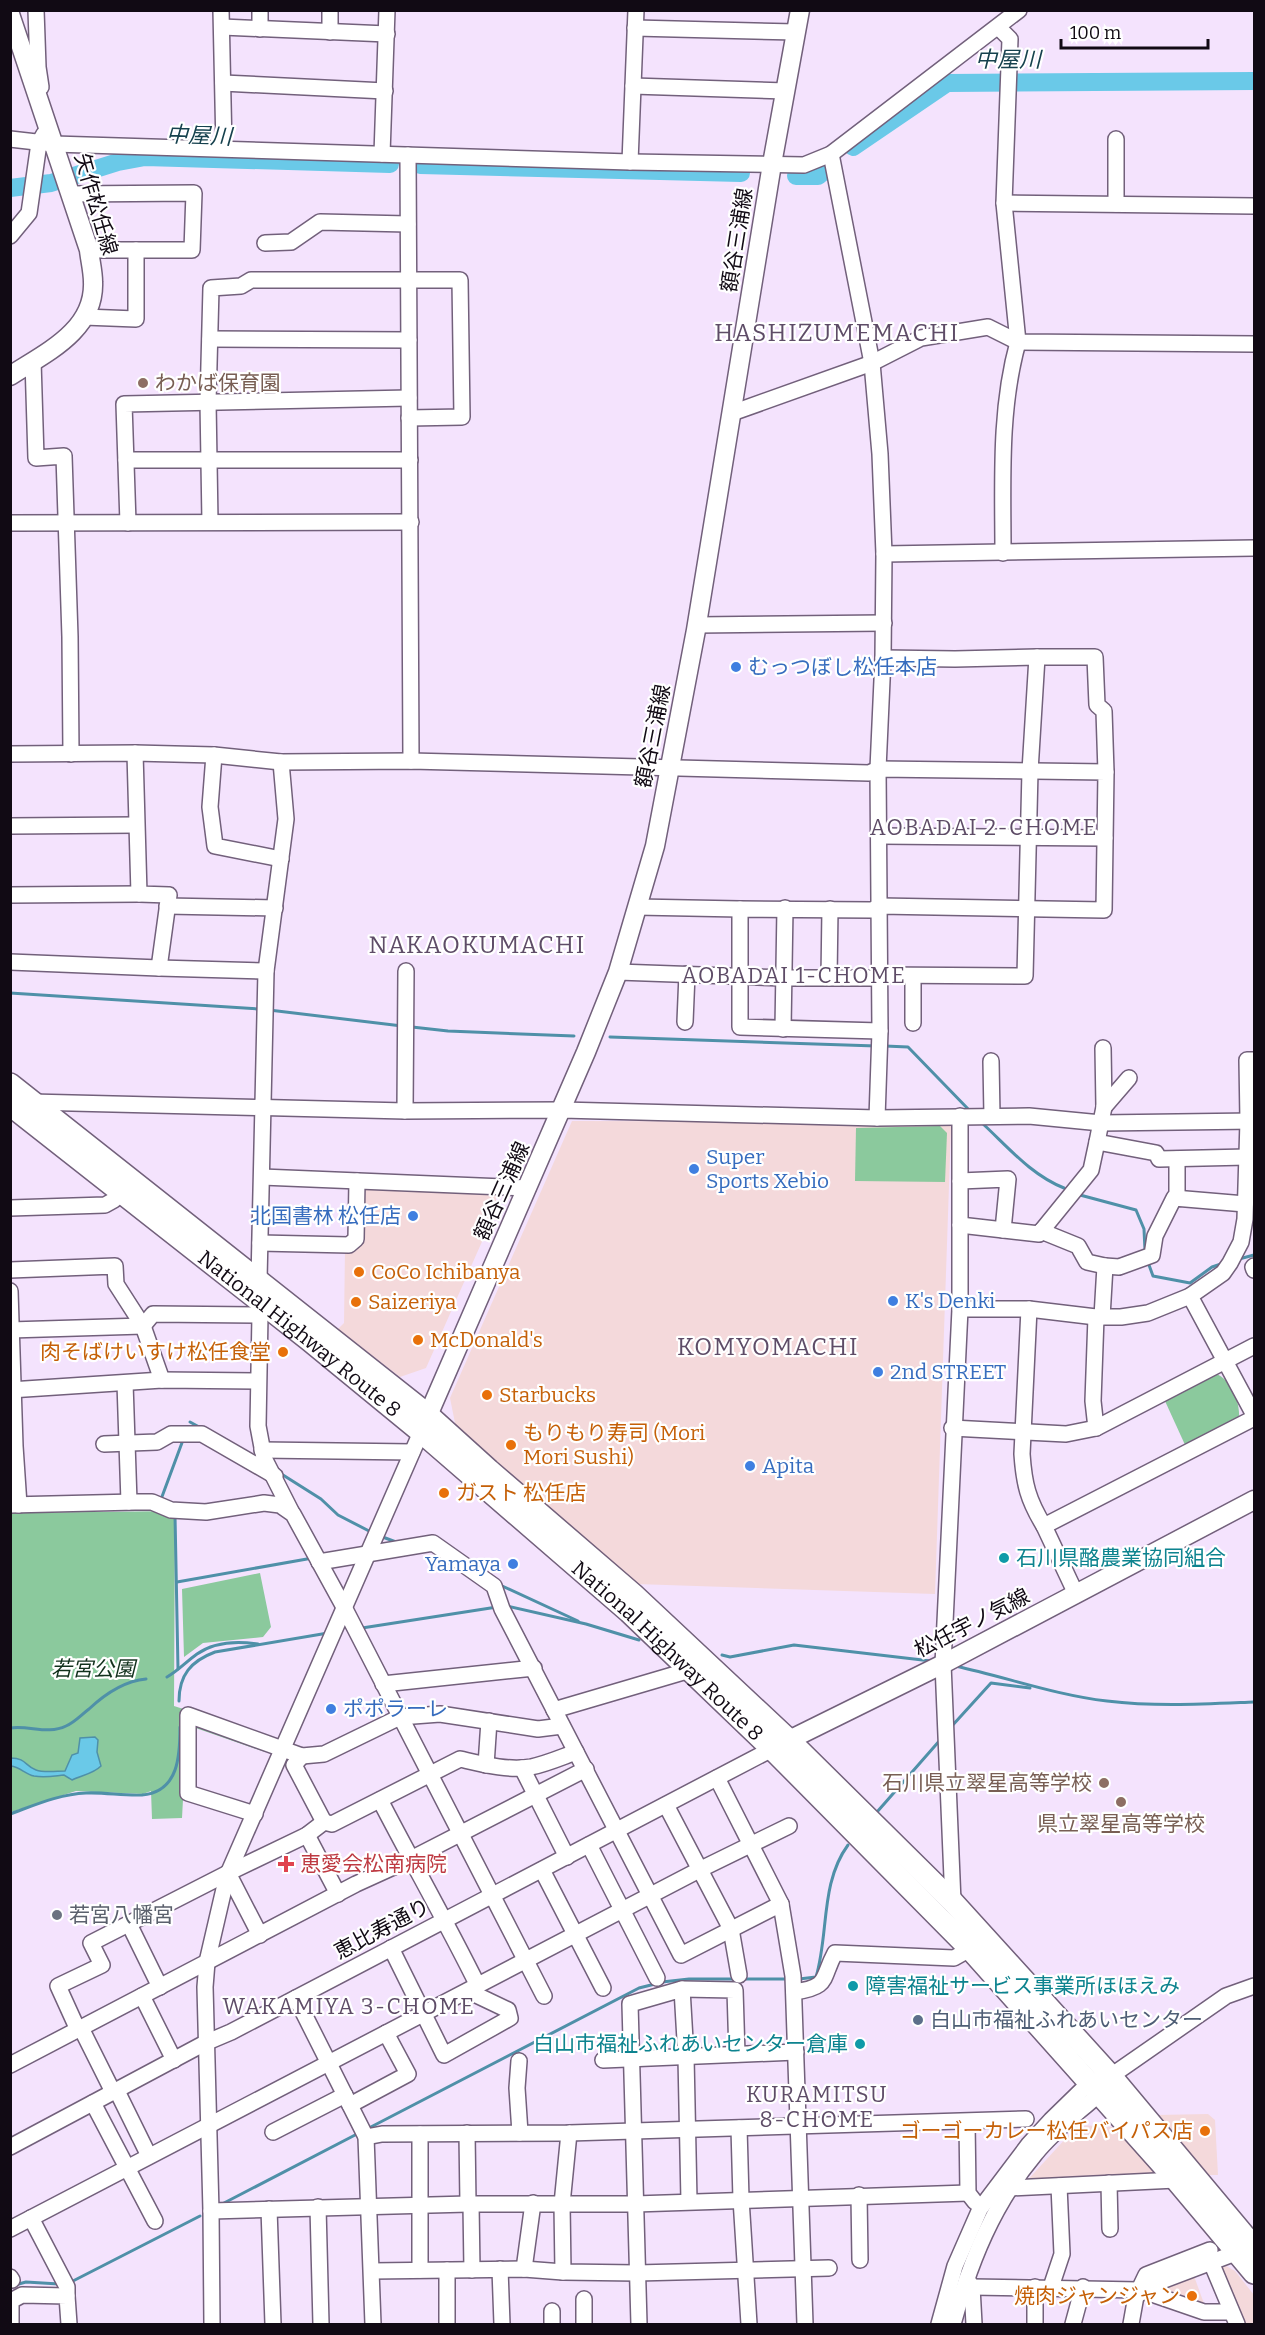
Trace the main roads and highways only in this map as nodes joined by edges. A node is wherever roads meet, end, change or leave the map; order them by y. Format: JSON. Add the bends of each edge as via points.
{"nodes":[{"id":1,"x":800,"y":10,"type":"edge"},
{"id":2,"x":10,"y":14,"type":"edge"},
{"id":3,"x":10,"y":376,"type":"edge"},
{"id":4,"x":10,"y":1084,"type":"edge"},
{"id":5,"x":10,"y":1104,"type":"edge"},
{"id":6,"x":424,"y":1423,"type":"junction"},
{"id":7,"x":1254,"y":1500,"type":"edge"},
{"id":8,"x":781,"y":1744,"type":"junction"},
{"id":9,"x":1246,"y":2250,"type":"edge"},
{"id":10,"x":1254,"y":2273,"type":"edge"}],
"edges":[{"from":1,"to":6,"type":"main road","name":"額谷三浦線","via":[[697,626],[655,846],[618,972],[562,1110]]},
{"from":2,"to":3,"type":"main road","name":"矢作松任線","via":[[47,138],[89,250],[93,284],[91,302],[79,327]]},
{"from":4,"to":6,"type":"highway","name":"National Highway Route 8","via":[[259,1280]]},
{"from":5,"to":6,"type":"highway","name":"National Highway Route 8","via":[[263,1310]]},
{"from":6,"to":8,"type":"highway","name":"National Highway Route 8","via":[[690,1670]]},
{"from":6,"to":8,"type":"highway","name":"National Highway Route 8","via":[[489,1470],[633,1594]]},
{"from":7,"to":8,"type":"main road","name":"松任宇ノ気線","via":[[943,1664]]},
{"from":8,"to":9,"type":"highway","name":"National Highway Route 8","via":[[1176,2180]]},
{"from":8,"to":9,"type":"highway","name":"National Highway Route 8","via":[[953,1902],[1110,2076]]},
{"from":9,"to":10,"type":"highway","name":"National Highway Route 8"}]}
